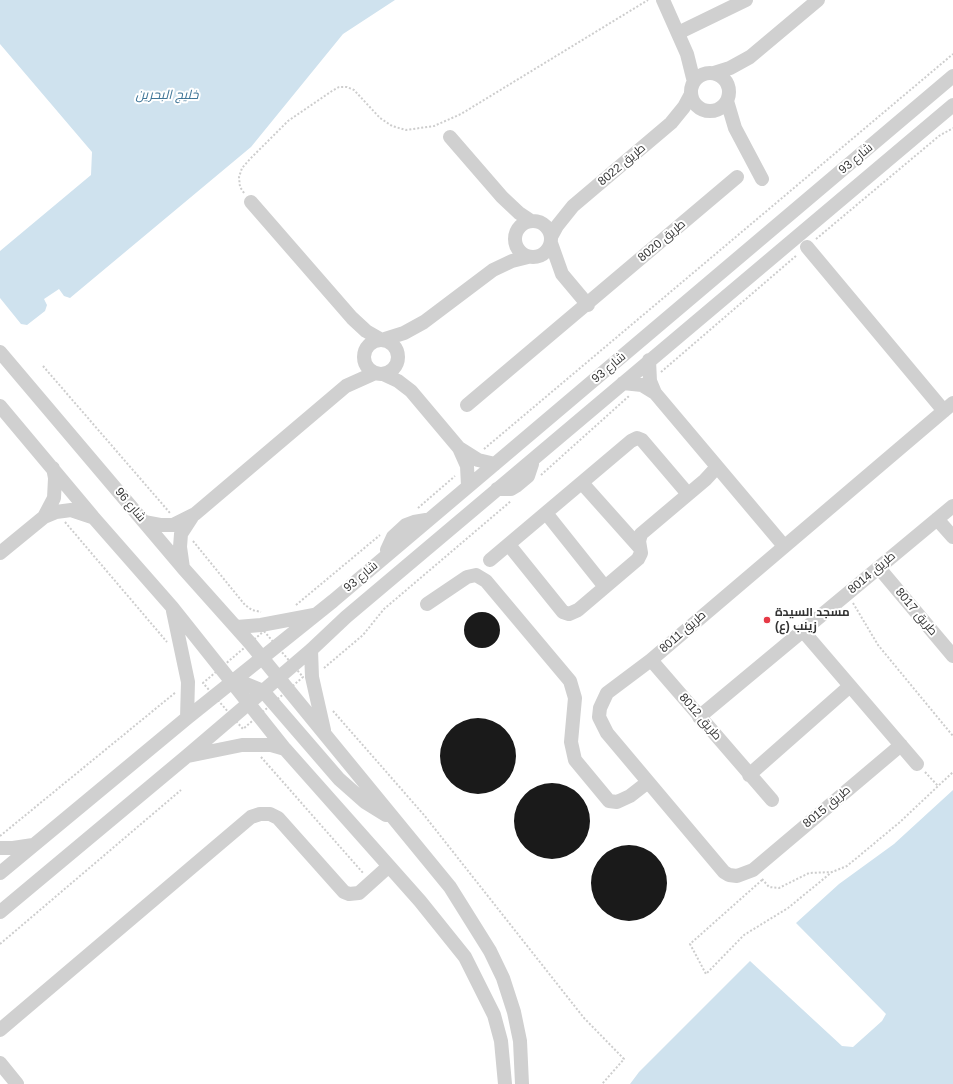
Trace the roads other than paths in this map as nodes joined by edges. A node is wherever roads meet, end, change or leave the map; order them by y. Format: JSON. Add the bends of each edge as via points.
{"nodes":[{"id":1,"x":663,"y":0,"type":"edge"},
{"id":2,"x":746,"y":0,"type":"edge"},
{"id":3,"x":818,"y":0,"type":"edge"},
{"id":4,"x":681,"y":39,"type":"junction"},
{"id":5,"x":750,"y":57,"type":"junction"},
{"id":6,"x":712,"y":73,"type":"junction"},
{"id":7,"x":953,"y":76,"type":"edge"},
{"id":8,"x":692,"y":88,"type":"junction"},
{"id":9,"x":728,"y":95,"type":"junction"},
{"id":10,"x":953,"y":105,"type":"edge"},
{"id":11,"x":709,"y":110,"type":"junction"},
{"id":12,"x":953,"y":118,"type":"edge"},
{"id":13,"x":671,"y":123,"type":"junction"},
{"id":14,"x":930,"y":124,"type":"junction"},
{"id":15,"x":735,"y":128,"type":"junction"},
{"id":16,"x":450,"y":137,"type":"dead end"},
{"id":17,"x":737,"y":177,"type":"dead end"},
{"id":18,"x":762,"y":179,"type":"dead end"},
{"id":19,"x":502,"y":197,"type":"junction"},
{"id":20,"x":251,"y":202,"type":"road end"},
{"id":21,"x":573,"y":206,"type":"junction"},
{"id":22,"x":533,"y":221,"type":"junction"},
{"id":23,"x":515,"y":235,"type":"junction"},
{"id":24,"x":551,"y":240,"type":"junction"},
{"id":25,"x":807,"y":247,"type":"dead end"},
{"id":26,"x":532,"y":257,"type":"junction"},
{"id":27,"x":493,"y":270,"type":"junction"},
{"id":28,"x":562,"y":274,"type":"junction"},
{"id":29,"x":588,"y":304,"type":"junction"},
{"id":30,"x":352,"y":318,"type":"junction"},
{"id":31,"x":424,"y":322,"type":"junction"},
{"id":32,"x":383,"y":339,"type":"junction"},
{"id":33,"x":0,"y":352,"type":"edge"},
{"id":34,"x":364,"y":356,"type":"junction"},
{"id":35,"x":399,"y":358,"type":"junction"},
{"id":36,"x":649,"y":360,"type":"junction"},
{"id":37,"x":379,"y":374,"type":"junction"},
{"id":38,"x":623,"y":383,"type":"junction"},
{"id":39,"x":346,"y":386,"type":"junction"},
{"id":40,"x":411,"y":391,"type":"junction"},
{"id":41,"x":655,"y":393,"type":"junction"},
{"id":42,"x":467,"y":405,"type":"dead end"},
{"id":43,"x":0,"y":406,"type":"edge"},
{"id":44,"x":948,"y":407,"type":"edge"},
{"id":45,"x":470,"y":462,"type":"junction"},
{"id":46,"x":495,"y":464,"type":"junction"},
{"id":47,"x":717,"y":467,"type":"junction"},
{"id":48,"x":54,"y":468,"type":"junction"},
{"id":49,"x":582,"y":483,"type":"junction"},
{"id":50,"x":468,"y":486,"type":"junction"},
{"id":51,"x":688,"y":494,"type":"junction"},
{"id":52,"x":953,"y":506,"type":"edge"},
{"id":53,"x":546,"y":513,"type":"junction"},
{"id":54,"x":50,"y":514,"type":"junction"},
{"id":55,"x":93,"y":517,"type":"junction"},
{"id":56,"x":937,"y":519,"type":"junction"},
{"id":57,"x":144,"y":522,"type":"junction"},
{"id":58,"x":181,"y":526,"type":"junction"},
{"id":59,"x":953,"y":537,"type":"edge"},
{"id":60,"x":508,"y":545,"type":"junction"},
{"id":61,"x":784,"y":546,"type":"junction"},
{"id":62,"x":640,"y":548,"type":"junction"},
{"id":63,"x":0,"y":553,"type":"edge"},
{"id":64,"x":490,"y":560,"type":"dead end"},
{"id":65,"x":183,"y":568,"type":"junction"},
{"id":66,"x":879,"y":568,"type":"junction"},
{"id":67,"x":605,"y":587,"type":"junction"},
{"id":68,"x":427,"y":604,"type":"dead end"},
{"id":69,"x":172,"y":607,"type":"junction"},
{"id":70,"x":316,"y":614,"type":"junction"},
{"id":71,"x":236,"y":627,"type":"junction"},
{"id":72,"x":803,"y":631,"type":"junction"},
{"id":73,"x":311,"y":650,"type":"junction"},
{"id":74,"x":953,"y":656,"type":"edge"},
{"id":75,"x":261,"y":657,"type":"junction"},
{"id":76,"x":651,"y":660,"type":"junction"},
{"id":77,"x":279,"y":678,"type":"junction"},
{"id":78,"x":231,"y":682,"type":"junction"},
{"id":79,"x":850,"y":686,"type":"junction"},
{"id":80,"x":263,"y":691,"type":"junction"},
{"id":81,"x":248,"y":703,"type":"junction"},
{"id":82,"x":700,"y":717,"type":"junction"},
{"id":83,"x":186,"y":718,"type":"junction"},
{"id":84,"x":325,"y":733,"type":"junction"},
{"id":85,"x":901,"y":745,"type":"junction"},
{"id":86,"x":285,"y":749,"type":"junction"},
{"id":87,"x":187,"y":756,"type":"junction"},
{"id":88,"x":917,"y":764,"type":"road end"},
{"id":89,"x":749,"y":774,"type":"junction"},
{"id":90,"x":648,"y":782,"type":"junction"},
{"id":91,"x":772,"y":800,"type":"dead end"},
{"id":92,"x":394,"y":820,"type":"junction"},
{"id":93,"x":34,"y":845,"type":"junction"},
{"id":94,"x":0,"y":848,"type":"edge"},
{"id":95,"x":389,"y":866,"type":"junction"},
{"id":96,"x":0,"y":873,"type":"edge"},
{"id":97,"x":757,"y":874,"type":"joint"},
{"id":98,"x":0,"y":912,"type":"edge"},
{"id":99,"x":0,"y":1030,"type":"edge"},
{"id":100,"x":0,"y":1063,"type":"edge"},
{"id":101,"x":17,"y":1084,"type":"edge"},
{"id":102,"x":505,"y":1084,"type":"edge"},
{"id":103,"x":522,"y":1084,"type":"edge"}],
"edges":[{"from":1,"to":4,"type":"street"},
{"from":2,"to":4,"type":"street"},
{"from":3,"to":5,"type":"street"},
{"from":4,"to":6,"type":"street"},
{"from":4,"to":8,"type":"street"},
{"from":5,"to":6,"type":"street","via":[[730,68]]},
{"from":5,"to":9,"type":"street","via":[[736,74]]},
{"from":6,"to":8,"type":"street","via":[[704,74]]},
{"from":6,"to":9,"type":"street","via":[[724,79]]},
{"from":7,"to":46,"type":"street","name":"شارع 93"},
{"from":8,"to":11,"type":"street","via":[[696,104]]},
{"from":8,"to":13,"type":"street","name":"طريق 8022","via":[[684,107]]},
{"from":9,"to":11,"type":"street","via":[[718,109]]},
{"from":9,"to":15,"type":"street"},
{"from":10,"to":14,"type":"street","name":"شارع 93"},
{"from":11,"to":13,"type":"street","name":"طريق 8022","via":[[692,113]]},
{"from":11,"to":15,"type":"street"},
{"from":12,"to":14,"type":"street","via":[[946,122]]},
{"from":13,"to":21,"type":"street","name":"طريق 8022"},
{"from":14,"to":36,"type":"street","name":"شارع 93"},
{"from":15,"to":18,"type":"street"},
{"from":16,"to":19,"type":"street"},
{"from":17,"to":29,"type":"street","name":"طريق 8020"},
{"from":19,"to":22,"type":"street","via":[[519,213]]},
{"from":19,"to":23,"type":"street"},
{"from":20,"to":30,"type":"street"},
{"from":21,"to":22,"type":"street","name":"طريق 8022","via":[[555,216]]},
{"from":21,"to":24,"type":"street","name":"طريق 8022","via":[[557,226]]},
{"from":22,"to":23,"type":"street","via":[[525,222]]},
{"from":22,"to":24,"type":"street","via":[[546,227]]},
{"from":23,"to":26,"type":"street","via":[[519,251]]},
{"from":23,"to":27,"type":"street"},
{"from":24,"to":26,"type":"street","via":[[546,252]]},
{"from":24,"to":28,"type":"street"},
{"from":25,"to":44,"type":"street"},
{"from":26,"to":27,"type":"street","via":[[512,261]]},
{"from":26,"to":28,"type":"street"},
{"from":27,"to":31,"type":"street"},
{"from":28,"to":29,"type":"street"},
{"from":29,"to":42,"type":"street","name":"طريق 8020"},
{"from":30,"to":32,"type":"street","via":[[366,330]]},
{"from":30,"to":34,"type":"street","via":[[362,340]]},
{"from":31,"to":32,"type":"street","via":[[404,334]]},
{"from":31,"to":35,"type":"street","via":[[409,338]]},
{"from":32,"to":34,"type":"street","via":[[371,342]]},
{"from":32,"to":35,"type":"street","via":[[394,345]]},
{"from":33,"to":57,"type":"street","name":"شارع 96"},
{"from":34,"to":37,"type":"street","via":[[369,370]]},
{"from":34,"to":39,"type":"street"},
{"from":35,"to":37,"type":"street","via":[[393,370]]},
{"from":35,"to":40,"type":"street"},
{"from":36,"to":38,"type":"street","name":"شارع 93"},
{"from":36,"to":41,"type":"street","via":[[650,381]]},
{"from":37,"to":39,"type":"street"},
{"from":37,"to":40,"type":"street","via":[[398,381]]},
{"from":38,"to":41,"type":"street","via":[[642,385]]},
{"from":38,"to":73,"type":"street","name":"شارع 93","via":[[346,616]]},
{"from":39,"to":58,"type":"street"},
{"from":40,"to":45,"type":"street"},
{"from":41,"to":47,"type":"street"},
{"from":43,"to":48,"type":"street"},
{"from":44,"to":61,"type":"street","name":"طريق 8011"},
{"from":45,"to":46,"type":"street"},
{"from":45,"to":50,"type":"street"},
{"from":46,"to":50,"type":"street","name":"شارع 93"},
{"from":47,"to":51,"type":"street"},
{"from":47,"to":61,"type":"street"},
{"from":48,"to":54,"type":"street","via":[[54,498]]},
{"from":48,"to":55,"type":"street"},
{"from":49,"to":51,"type":"street","via":[[637,438],[642,440]]},
{"from":49,"to":53,"type":"street"},
{"from":49,"to":62,"type":"street"},
{"from":50,"to":70,"type":"street","name":"شارع 93"},
{"from":51,"to":62,"type":"street","via":[[641,534]]},
{"from":52,"to":56,"type":"street","name":"طريق 8014"},
{"from":53,"to":60,"type":"street"},
{"from":53,"to":67,"type":"street"},
{"from":54,"to":55,"type":"street","via":[[71,510]]},
{"from":54,"to":63,"type":"street"},
{"from":55,"to":69,"type":"street"},
{"from":56,"to":59,"type":"street"},
{"from":56,"to":66,"type":"street","name":"طريق 8014"},
{"from":57,"to":58,"type":"street"},
{"from":57,"to":65,"type":"street","name":"شارع 96"},
{"from":58,"to":65,"type":"street"},
{"from":60,"to":64,"type":"street"},
{"from":60,"to":67,"type":"street","via":[[563,612],[569,614],[578,610]]},
{"from":61,"to":76,"type":"street","name":"طريق 8011"},
{"from":62,"to":67,"type":"street","via":[[638,559]]},
{"from":65,"to":71,"type":"street","name":"شارع 96"},
{"from":66,"to":72,"type":"street","name":"طريق 8014"},
{"from":66,"to":74,"type":"street","name":"طريق 8017"},
{"from":68,"to":90,"type":"street","via":[[467,577],[476,575],[486,581],[570,681],[575,698],[571,742],[575,760],[609,802],[617,802],[630,796]]},
{"from":69,"to":78,"type":"street"},
{"from":69,"to":83,"type":"street","via":[[188,682]]},
{"from":70,"to":71,"type":"street","via":[[261,625]]},
{"from":70,"to":75,"type":"street","name":"شارع 93"},
{"from":71,"to":75,"type":"street","name":"شارع 96"},
{"from":72,"to":79,"type":"street"},
{"from":72,"to":82,"type":"street","name":"طريق 8014"},
{"from":73,"to":77,"type":"street","name":"شارع 93"},
{"from":73,"to":84,"type":"street","via":[[312,677]]},
{"from":75,"to":77,"type":"street","name":"شارع 96"},
{"from":75,"to":78,"type":"street","name":"شارع 93"},
{"from":76,"to":82,"type":"street","name":"طريق 8012"},
{"from":76,"to":90,"type":"street","name":"طريق 8011","via":[[607,693],[599,717],[604,729]]},
{"from":77,"to":80,"type":"street","name":"شارع 93"},
{"from":77,"to":84,"type":"street","name":"شارع 96"},
{"from":78,"to":80,"type":"street","via":[[246,684]]},
{"from":78,"to":81,"type":"street"},
{"from":78,"to":83,"type":"street","name":"شارع 93"},
{"from":79,"to":85,"type":"street"},
{"from":79,"to":89,"type":"street"},
{"from":80,"to":81,"type":"street","name":"شارع 93"},
{"from":80,"to":92,"type":"street","via":[[339,779],[365,802]]},
{"from":81,"to":86,"type":"street"},
{"from":81,"to":87,"type":"street","name":"شارع 93"},
{"from":82,"to":89,"type":"street","name":"طريق 8012"},
{"from":83,"to":93,"type":"street","name":"شارع 93"},
{"from":84,"to":92,"type":"street","name":"شارع 96"},
{"from":85,"to":88,"type":"street"},
{"from":85,"to":97,"type":"street","name":"طريق 8015"},
{"from":86,"to":87,"type":"street","via":[[271,745],[242,745]]},
{"from":86,"to":95,"type":"street"},
{"from":87,"to":98,"type":"street","name":"شارع 93"},
{"from":89,"to":91,"type":"street","name":"طريق 8012"},
{"from":90,"to":97,"type":"street","name":"طريق 8011","via":[[724,872],[738,876]]},
{"from":92,"to":103,"type":"street","name":"شارع 96","via":[[450,887],[490,951],[503,978],[514,1012],[522,1055]]},
{"from":93,"to":94,"type":"street"},
{"from":93,"to":96,"type":"street","name":"شارع 93"},
{"from":95,"to":99,"type":"street","via":[[359,893],[349,894],[344,892],[278,818],[270,814],[251,817]]},
{"from":95,"to":102,"type":"street","via":[[465,957],[480,985],[494,1015],[501,1041]]},
{"from":100,"to":101,"type":"street"}]}
